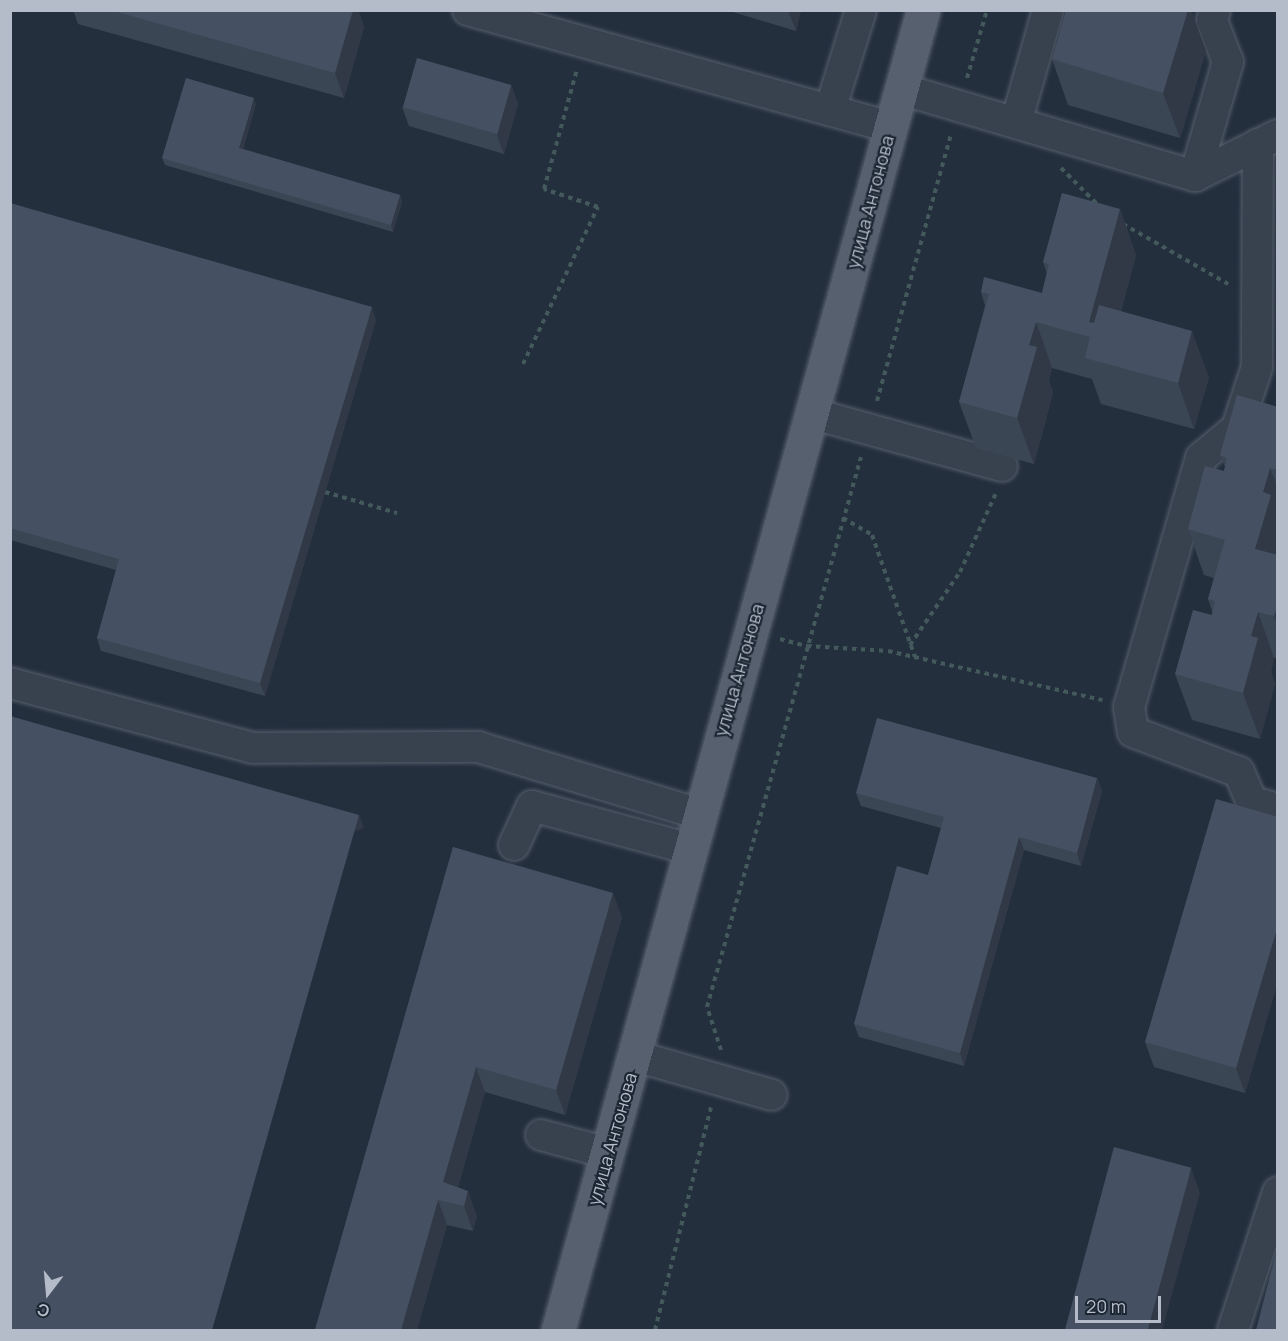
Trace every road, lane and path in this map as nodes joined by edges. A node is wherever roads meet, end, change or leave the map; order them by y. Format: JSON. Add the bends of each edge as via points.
{"nodes":[{"id":1,"x":468,"y":10,"type":"edge"},
{"id":2,"x":861,"y":10,"type":"edge"},
{"id":3,"x":923,"y":10,"type":"edge"},
{"id":4,"x":987,"y":10,"type":"edge"},
{"id":5,"x":1048,"y":10,"type":"edge"},
{"id":6,"x":1215,"y":10,"type":"edge"},
{"id":7,"x":508,"y":16,"type":"edge"},
{"id":8,"x":585,"y":43,"type":"junction"},
{"id":9,"x":901,"y":89,"type":"junction"},
{"id":10,"x":958,"y":106,"type":"junction"},
{"id":11,"x":830,"y":110,"type":"junction"},
{"id":12,"x":1016,"y":123,"type":"junction"},
{"id":13,"x":890,"y":127,"type":"junction"},
{"id":14,"x":1268,"y":139,"type":"edge"},
{"id":15,"x":1059,"y":165,"type":"dead end"},
{"id":16,"x":1195,"y":176,"type":"junction"},
{"id":17,"x":1101,"y":207,"type":"edge"},
{"id":18,"x":1119,"y":222,"type":"edge"},
{"id":19,"x":1264,"y":315,"type":"edge"},
{"id":20,"x":523,"y":364,"type":"dead end"},
{"id":21,"x":814,"y":414,"type":"junction"},
{"id":22,"x":869,"y":429,"type":"junction"},
{"id":23,"x":1002,"y":466,"type":"joint"},
{"id":24,"x":325,"y":492,"type":"dead end"},
{"id":25,"x":397,"y":513,"type":"dead end"},
{"id":26,"x":843,"y":518,"type":"junction"},
{"id":27,"x":751,"y":630,"type":"junction"},
{"id":28,"x":910,"y":645,"type":"junction"},
{"id":29,"x":807,"y":646,"type":"junction"},
{"id":30,"x":915,"y":658,"type":"junction"},
{"id":31,"x":10,"y":683,"type":"edge"},
{"id":32,"x":1129,"y":706,"type":"junction"},
{"id":33,"x":1278,"y":809,"type":"edge"},
{"id":34,"x":699,"y":814,"type":"junction"},
{"id":35,"x":514,"y":845,"type":"dead end"},
{"id":36,"x":690,"y":849,"type":"junction"},
{"id":37,"x":635,"y":1056,"type":"junction"},
{"id":38,"x":718,"y":1079,"type":"junction"},
{"id":39,"x":772,"y":1095,"type":"dead end"},
{"id":40,"x":541,"y":1136,"type":"dead end"},
{"id":41,"x":608,"y":1153,"type":"junction"},
{"id":42,"x":1278,"y":1192,"type":"edge"},
{"id":43,"x":558,"y":1330,"type":"edge"},
{"id":44,"x":655,"y":1330,"type":"edge"},
{"id":45,"x":1233,"y":1330,"type":"edge"}],
"edges":[{"from":1,"to":7,"type":"lane"},
{"from":2,"to":11,"type":"lane"},
{"from":3,"to":9,"type":"main road","name":"улица Антонова"},
{"from":4,"to":10,"type":"path"},
{"from":5,"to":12,"type":"lane"},
{"from":6,"to":16,"type":"lane","via":[[1212,21],[1228,62]]},
{"from":7,"to":8,"type":"lane"},
{"from":8,"to":11,"type":"lane"},
{"from":8,"to":20,"type":"path","via":[[544,189],[598,207]]},
{"from":9,"to":10,"type":"lane"},
{"from":9,"to":13,"type":"main road","name":"улица Антонова"},
{"from":10,"to":12,"type":"lane"},
{"from":10,"to":22,"type":"path"},
{"from":11,"to":13,"type":"lane"},
{"from":12,"to":16,"type":"lane"},
{"from":13,"to":21,"type":"main road","name":"улица Антонова"},
{"from":14,"to":16,"type":"lane"},
{"from":14,"to":19,"type":"lane"},
{"from":15,"to":17,"type":"path"},
{"from":18,"to":19,"type":"path"},
{"from":19,"to":32,"type":"lane","via":[[1257,367],[1237,428],[1201,458]]},
{"from":21,"to":22,"type":"lane"},
{"from":21,"to":27,"type":"main road","name":"улица Антонова"},
{"from":22,"to":23,"type":"lane"},
{"from":22,"to":26,"type":"path"},
{"from":23,"to":28,"type":"path","via":[[995,498],[960,572]]},
{"from":24,"to":25,"type":"path"},
{"from":26,"to":28,"type":"path","via":[[872,535]]},
{"from":26,"to":29,"type":"path"},
{"from":27,"to":29,"type":"path"},
{"from":27,"to":34,"type":"main road","name":"улица Антонова"},
{"from":28,"to":30,"type":"path"},
{"from":29,"to":30,"type":"path"},
{"from":29,"to":38,"type":"path","via":[[707,1007],[723,1056]]},
{"from":30,"to":32,"type":"path"},
{"from":31,"to":34,"type":"lane","via":[[252,748],[478,747]]},
{"from":32,"to":33,"type":"lane","via":[[1133,732],[1239,772],[1251,802]]},
{"from":34,"to":36,"type":"main road","name":"улица Антонова"},
{"from":35,"to":36,"type":"lane","via":[[532,806]]},
{"from":36,"to":37,"type":"main road","name":"улица Антонова"},
{"from":37,"to":38,"type":"lane"},
{"from":37,"to":41,"type":"main road","name":"улица Антонова"},
{"from":38,"to":39,"type":"lane"},
{"from":38,"to":44,"type":"path"},
{"from":40,"to":41,"type":"lane"},
{"from":41,"to":43,"type":"main road","name":"улица Антонова"},
{"from":42,"to":45,"type":"lane"}]}
